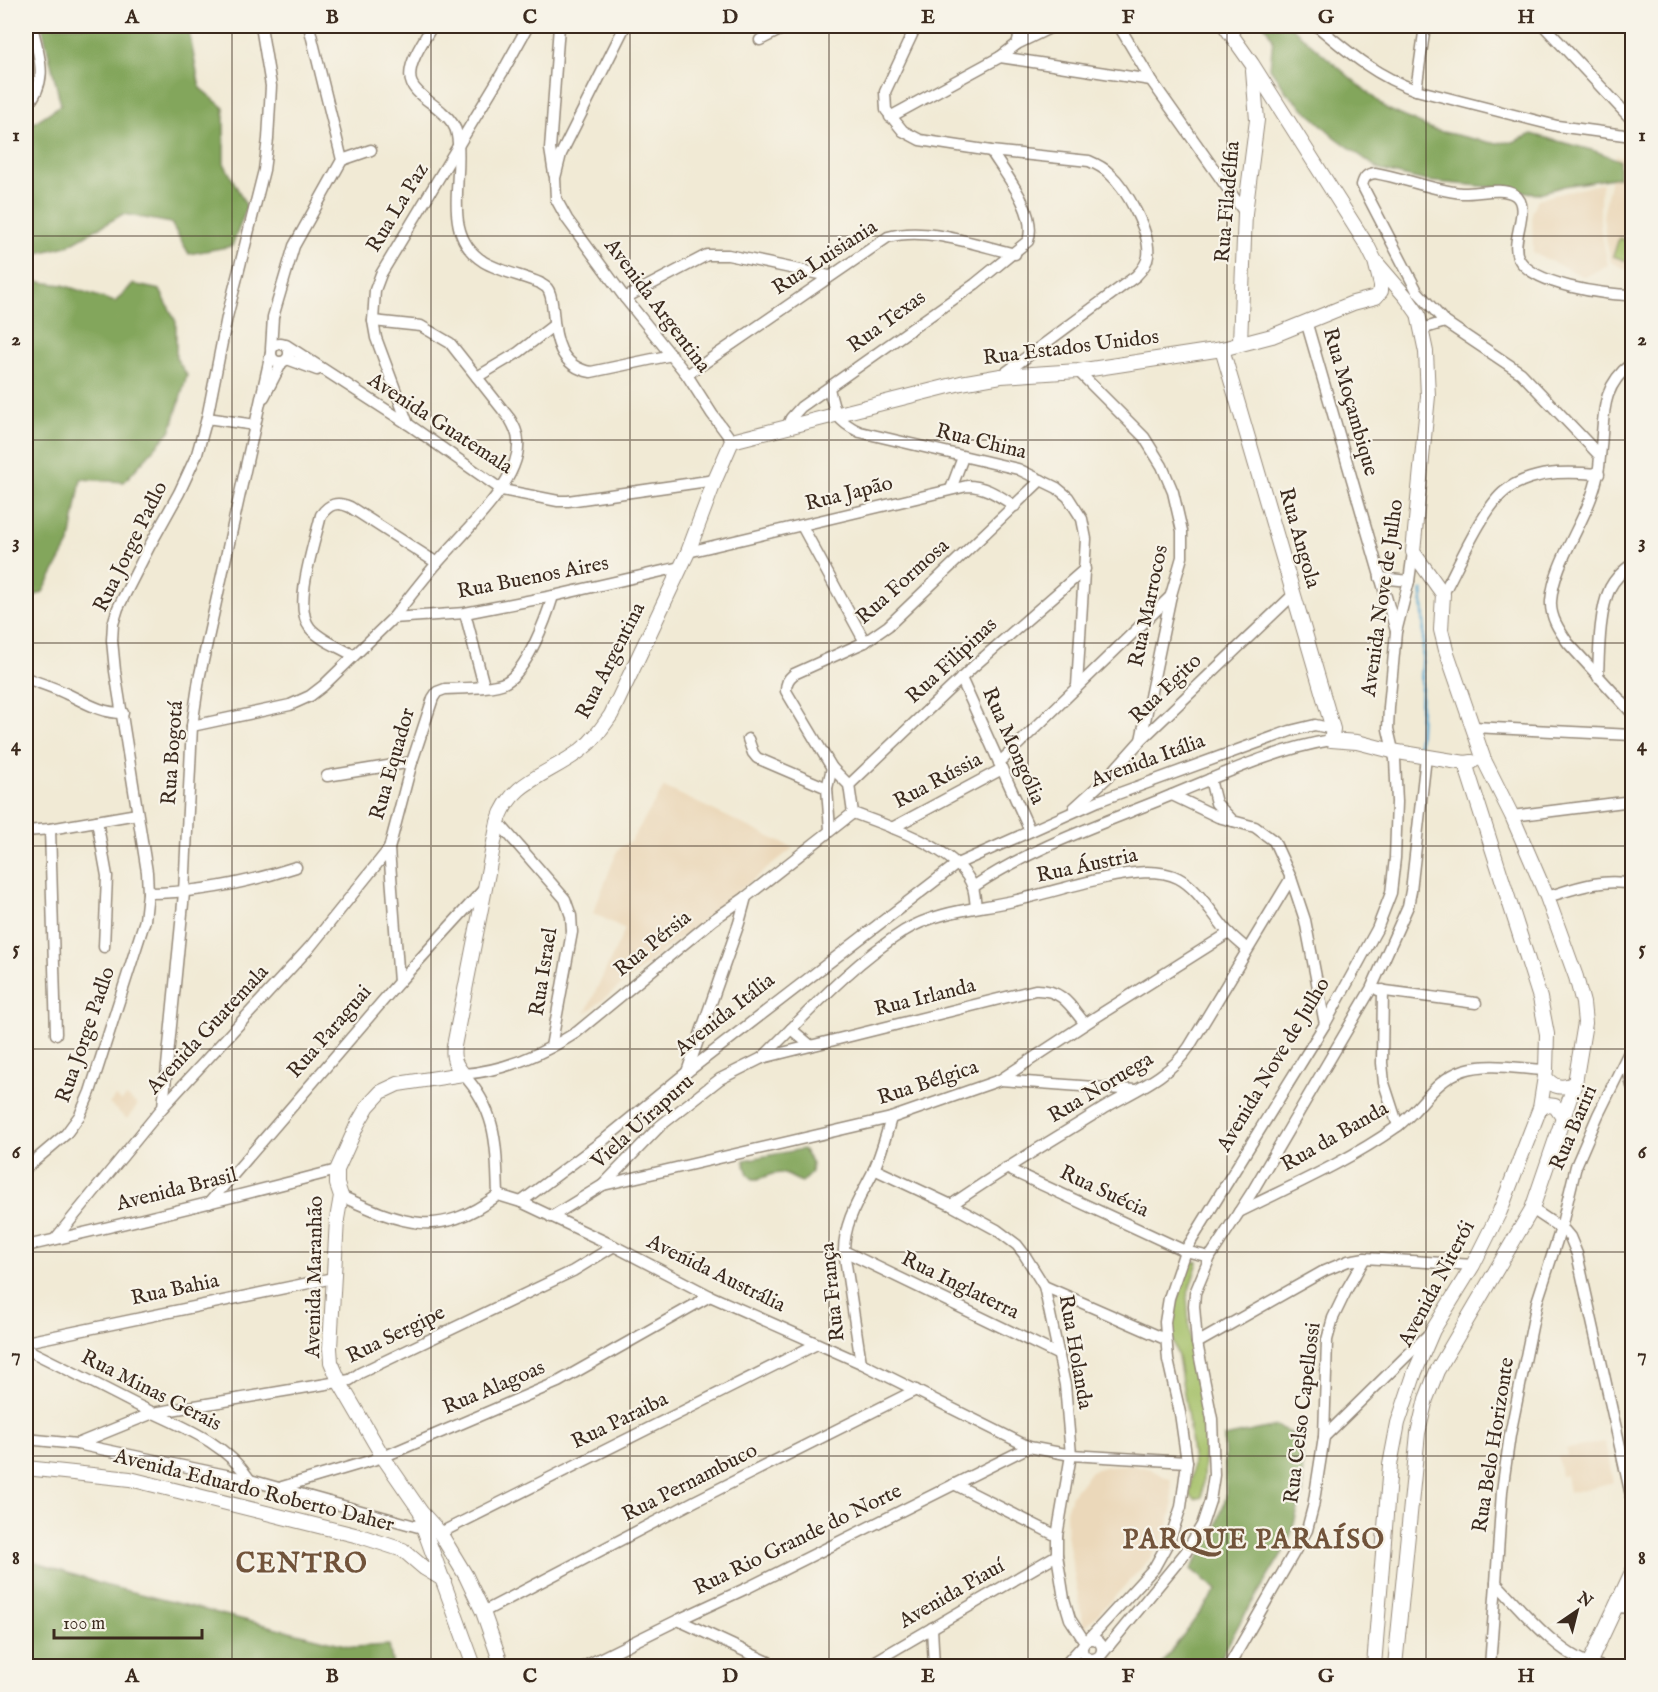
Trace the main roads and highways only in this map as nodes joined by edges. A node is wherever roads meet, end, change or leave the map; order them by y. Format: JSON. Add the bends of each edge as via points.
{"nodes":[{"id":1,"x":1225,"y":26,"type":"edge"},
{"id":2,"x":1252,"y":64,"type":"junction"},
{"id":3,"x":1284,"y":114,"type":"junction"},
{"id":4,"x":1257,"y":120,"type":"junction"},
{"id":5,"x":1375,"y":261,"type":"junction"},
{"id":6,"x":1240,"y":343,"type":"junction"},
{"id":7,"x":1222,"y":349,"type":"junction"},
{"id":8,"x":732,"y":441,"type":"joint"},
{"id":9,"x":1443,"y":594,"type":"joint"},
{"id":10,"x":1332,"y":735,"type":"joint"},
{"id":11,"x":1484,"y":760,"type":"junction"},
{"id":12,"x":1465,"y":763,"type":"junction"},
{"id":13,"x":1545,"y":1073,"type":"junction"},
{"id":14,"x":1575,"y":1083,"type":"junction"},
{"id":15,"x":1540,"y":1108,"type":"junction"},
{"id":16,"x":1564,"y":1119,"type":"junction"},
{"id":17,"x":337,"y":1170,"type":"joint"},
{"id":18,"x":26,"y":1468,"type":"edge"},
{"id":19,"x":421,"y":1512,"type":"junction"},
{"id":20,"x":1386,"y":1533,"type":"junction"},
{"id":21,"x":1407,"y":1535,"type":"junction"},
{"id":22,"x":403,"y":1550,"type":"junction"},
{"id":23,"x":436,"y":1558,"type":"junction"},
{"id":24,"x":1632,"y":1572,"type":"edge"},
{"id":25,"x":468,"y":1579,"type":"junction"},
{"id":26,"x":446,"y":1585,"type":"junction"},
{"id":27,"x":474,"y":1666,"type":"edge"},
{"id":28,"x":502,"y":1666,"type":"edge"},
{"id":29,"x":1374,"y":1666,"type":"edge"},
{"id":30,"x":1395,"y":1666,"type":"edge"},
{"id":31,"x":1592,"y":1666,"type":"edge"}],
"edges":[{"from":1,"to":2,"type":"main road","name":"Avenida Nove de Julho"},
{"from":2,"to":3,"type":"main road","name":"Avenida Nove de Julho"},
{"from":2,"to":4,"type":"main road","name":"Rua Filadélfia"},
{"from":3,"to":4,"type":"main road","via":[[1273,111]]},
{"from":3,"to":5,"type":"main road","name":"Avenida Nove de Julho"},
{"from":4,"to":6,"type":"main road","name":"Rua Filadélfia","via":[[1245,213]]},
{"from":5,"to":6,"type":"main road","name":"Rua Estados Unidos","via":[[1381,285],[1376,297],[1272,336]]},
{"from":5,"to":9,"type":"main road","name":"Avenida Nove de Julho","via":[[1412,294],[1422,329],[1428,396],[1413,552]]},
{"from":6,"to":7,"type":"main road","name":"Rua Estados Unidos"},
{"from":7,"to":8,"type":"main road","name":"Rua Estados Unidos","via":[[1078,371],[1001,376]]},
{"from":7,"to":10,"type":"main road","name":"Rua Angola"},
{"from":8,"to":17,"type":"main road","name":"Rua Argentina","via":[[688,552],[600,732],[580,751],[506,802],[498,822],[454,1046],[455,1064],[463,1074],[398,1084],[381,1092],[368,1106]]},
{"from":9,"to":11,"type":"main road","name":"Avenida Niterói","via":[[1441,630]]},
{"from":10,"to":12,"type":"main road","name":"Avenida Itália","via":[[1392,751]]},
{"from":11,"to":12,"type":"main road","name":"Avenida Itália"},
{"from":11,"to":14,"type":"main road","name":"Avenida Niterói","via":[[1547,897],[1583,1003],[1585,1023]]},
{"from":12,"to":13,"type":"main road","name":"Avenida Niterói","via":[[1540,998],[1546,1034]]},
{"from":13,"to":14,"type":"main road","via":[[1551,1084],[1559,1088]]},
{"from":13,"to":15,"type":"main road","name":"Avenida Niterói"},
{"from":14,"to":16,"type":"main road","name":"Avenida Niterói"},
{"from":15,"to":16,"type":"main road","via":[[1555,1106]]},
{"from":15,"to":20,"type":"main road","name":"Avenida Niterói","via":[[1500,1211],[1433,1330],[1415,1372],[1398,1423],[1390,1466]]},
{"from":16,"to":21,"type":"main road","name":"Avenida Niterói","via":[[1532,1209],[1437,1371],[1426,1399],[1418,1433]]},
{"from":17,"to":19,"type":"main road","name":"Avenida Maranhão","via":[[341,1196],[333,1278],[331,1362],[383,1457]]},
{"from":18,"to":22,"type":"main road","name":"Avenida Eduardo Roberto Daher","via":[[130,1479]]},
{"from":19,"to":23,"type":"main road"},
{"from":19,"to":25,"type":"main road","name":"Avenida Maranhão","via":[[440,1533]]},
{"from":20,"to":21,"type":"main road"},
{"from":20,"to":29,"type":"main road","name":"Avenida Niterói"},
{"from":21,"to":30,"type":"main road","name":"Avenida Niterói"},
{"from":22,"to":23,"type":"main road"},
{"from":22,"to":26,"type":"main road","name":"Avenida Eduardo Roberto Daher"},
{"from":23,"to":25,"type":"main road"},
{"from":23,"to":26,"type":"main road"},
{"from":24,"to":31,"type":"main road"},
{"from":25,"to":26,"type":"main road"},
{"from":25,"to":28,"type":"main road","name":"Avenida Maranhão"},
{"from":26,"to":27,"type":"main road"}]}
